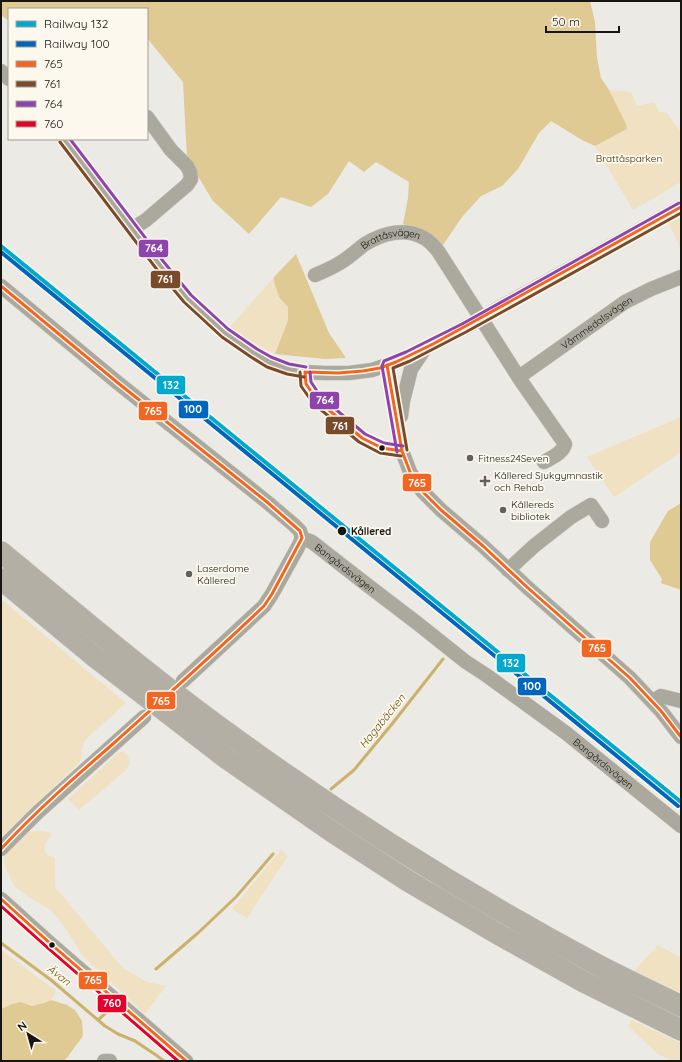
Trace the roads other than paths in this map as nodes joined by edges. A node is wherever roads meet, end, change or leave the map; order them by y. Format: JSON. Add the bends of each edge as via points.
{"nodes":[{"id":1,"x":148,"y":118,"type":"edge"},
{"id":2,"x":65,"y":140,"type":"edge"},
{"id":3,"x":681,"y":207,"type":"edge"},
{"id":4,"x":132,"y":229,"type":"junction"},
{"id":5,"x":315,"y":275,"type":"dead end"},
{"id":6,"x":681,"y":277,"type":"edge"},
{"id":7,"x":1,"y":286,"type":"edge"},
{"id":8,"x":481,"y":319,"type":"junction"},
{"id":9,"x":425,"y":348,"type":"junction"},
{"id":10,"x":387,"y":365,"type":"junction"},
{"id":11,"x":519,"y":377,"type":"junction"},
{"id":12,"x":398,"y":426,"type":"junction"},
{"id":13,"x":544,"y":462,"type":"dead end"},
{"id":14,"x":602,"y":521,"type":"dead end"},
{"id":15,"x":302,"y":538,"type":"junction"},
{"id":16,"x":1,"y":552,"type":"edge"},
{"id":17,"x":508,"y":570,"type":"junction"},
{"id":18,"x":1,"y":579,"type":"edge"},
{"id":19,"x":183,"y":681,"type":"dead end"},
{"id":20,"x":681,"y":701,"type":"edge"},
{"id":21,"x":653,"y":702,"type":"junction"},
{"id":22,"x":144,"y":717,"type":"dead end"},
{"id":23,"x":681,"y":737,"type":"edge"},
{"id":24,"x":681,"y":826,"type":"edge"},
{"id":25,"x":1,"y":849,"type":"edge"},
{"id":26,"x":1,"y":899,"type":"edge"},
{"id":27,"x":681,"y":1006,"type":"edge"},
{"id":28,"x":681,"y":1030,"type":"edge"},
{"id":29,"x":104,"y":1061,"type":"edge"},
{"id":30,"x":110,"y":1061,"type":"edge"},
{"id":31,"x":186,"y":1061,"type":"edge"}],
"edges":[{"from":1,"to":4,"type":"street","via":[[171,150],[187,166],[191,178],[187,185]]},
{"from":2,"to":4,"type":"street"},
{"from":3,"to":8,"type":"street"},
{"from":4,"to":10,"type":"street","via":[[187,298],[225,333],[269,362],[288,369],[324,373],[349,373]]},
{"from":5,"to":8,"type":"street","name":"Brattåsvägen","via":[[344,261],[366,243],[384,234],[412,233],[426,239],[438,251]]},
{"from":6,"to":11,"type":"street","name":"Våmmedalsvägen","via":[[625,302]]},
{"from":7,"to":15,"type":"street","name":"Bangårdsvägen","via":[[267,502],[300,531]]},
{"from":8,"to":9,"type":"street"},
{"from":8,"to":11,"type":"street"},
{"from":9,"to":10,"type":"street"},
{"from":9,"to":12,"type":"street","via":[[412,369]]},
{"from":10,"to":12,"type":"street"},
{"from":11,"to":13,"type":"street","via":[[565,444],[562,450]]},
{"from":12,"to":17,"type":"street","via":[[406,464],[422,492]]},
{"from":14,"to":17,"type":"street","via":[[591,505],[571,517]]},
{"from":15,"to":19,"type":"street","via":[[264,606]]},
{"from":15,"to":24,"type":"street","name":"Bangårdsvägen","via":[[312,542],[466,662],[566,733]]},
{"from":16,"to":27,"type":"highway","via":[[180,698],[344,814],[510,916]]},
{"from":17,"to":21,"type":"street","via":[[604,653]]},
{"from":18,"to":28,"type":"highway","via":[[95,657],[214,749],[331,831],[408,881],[498,934],[584,982]]},
{"from":20,"to":21,"type":"street","via":[[661,696]]},
{"from":21,"to":23,"type":"street"},
{"from":22,"to":25,"type":"street","via":[[41,809]]},
{"from":26,"to":31,"type":"street"},
{"from":29,"to":30,"type":"street"}]}
